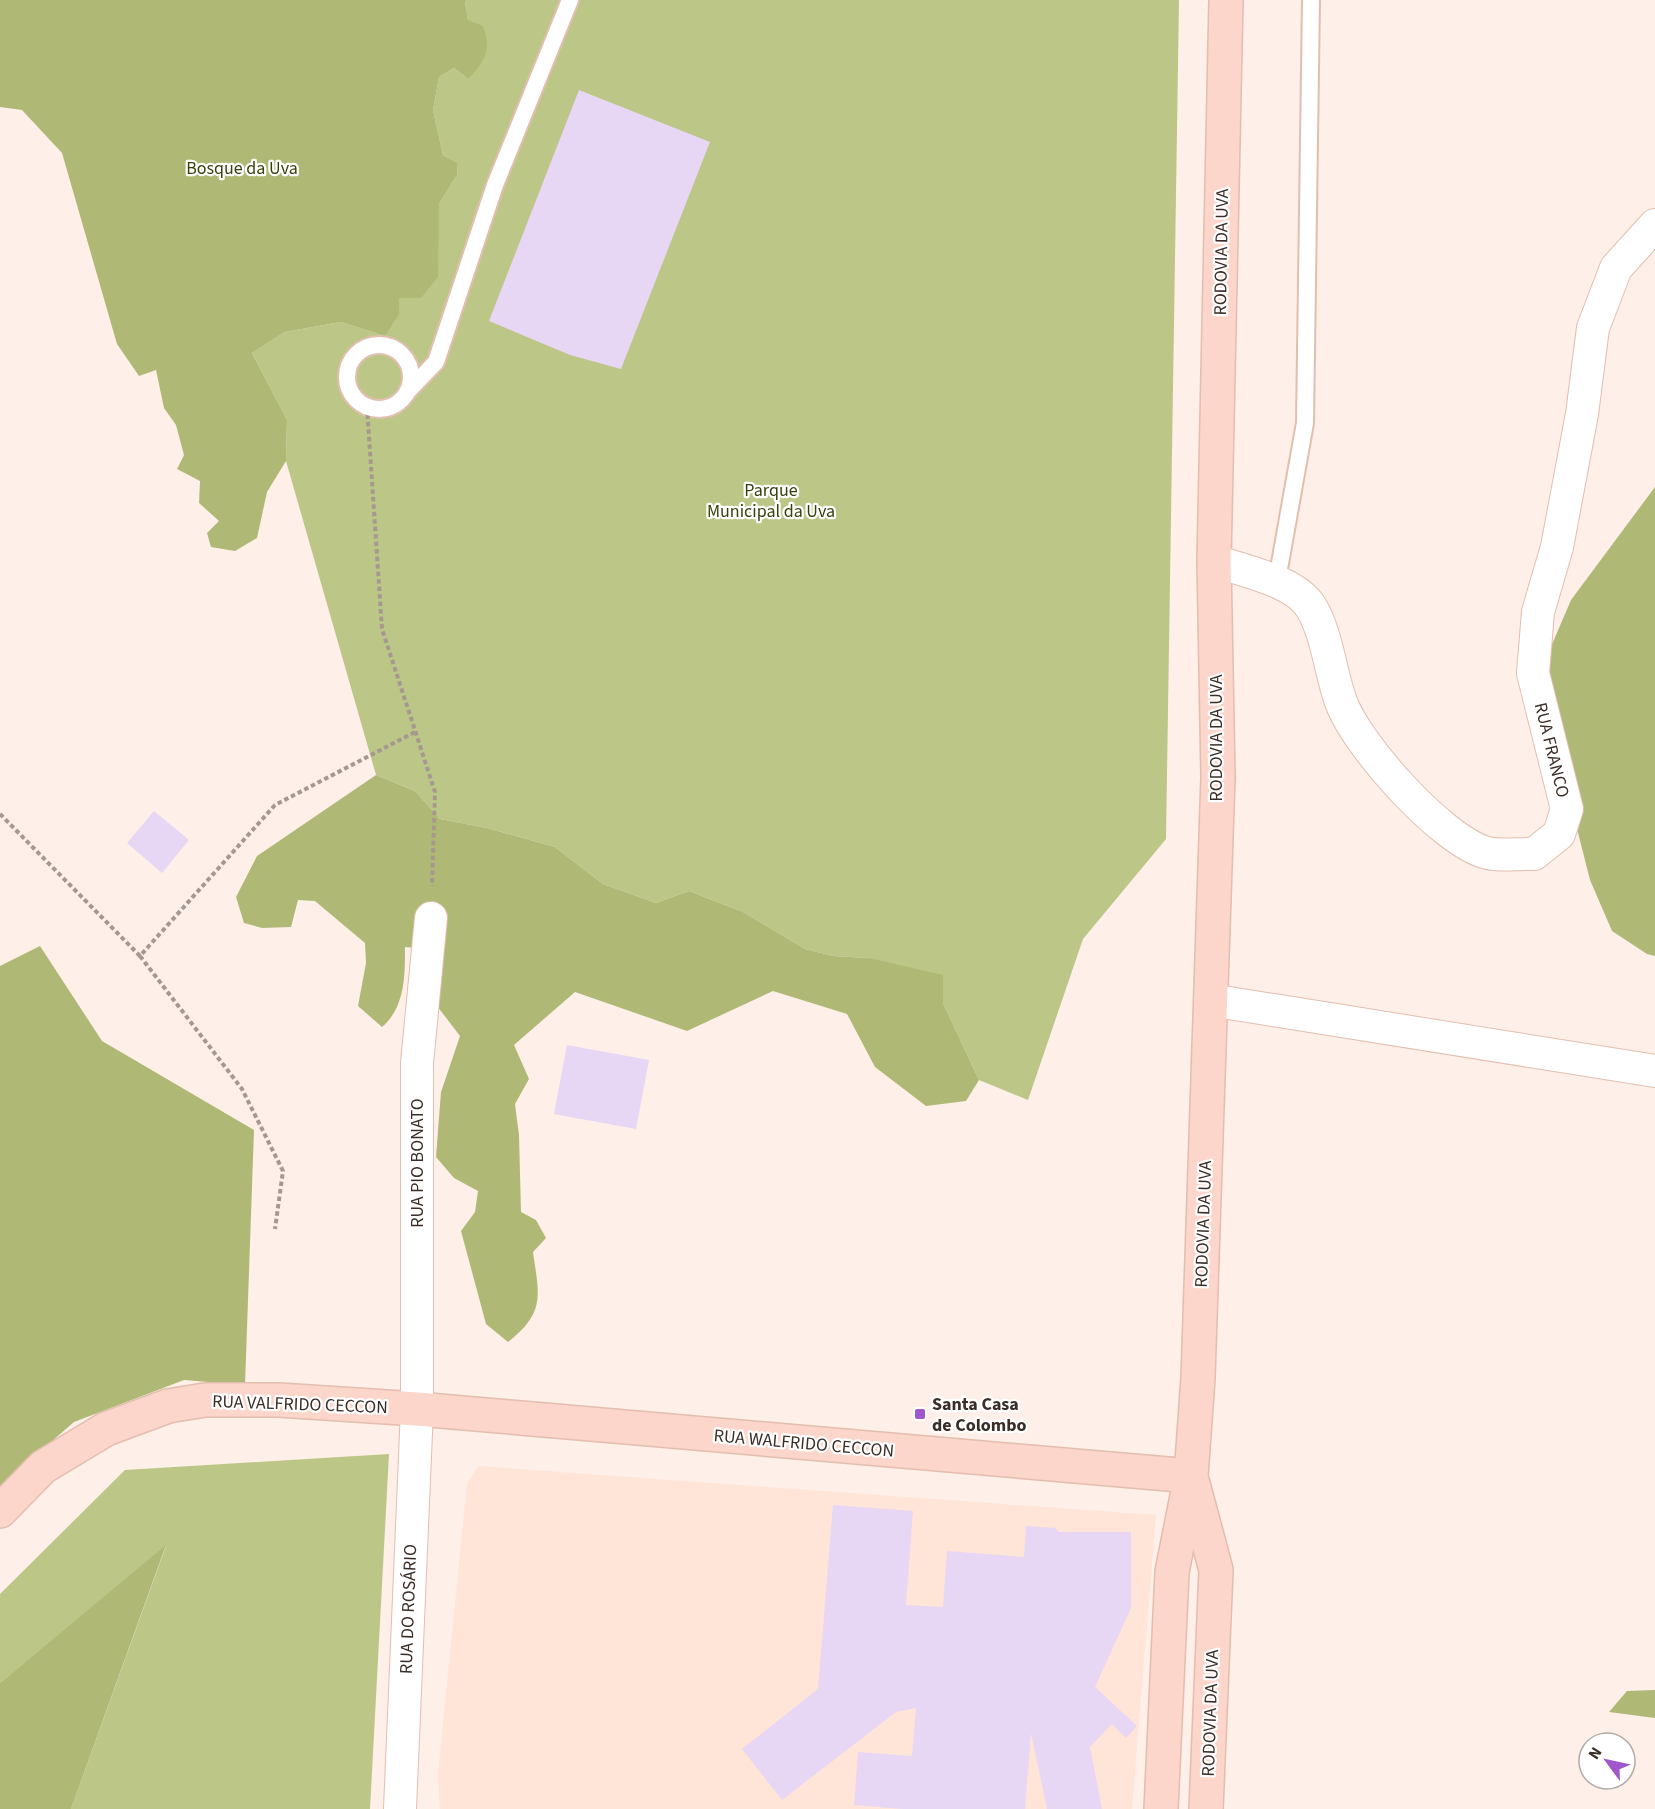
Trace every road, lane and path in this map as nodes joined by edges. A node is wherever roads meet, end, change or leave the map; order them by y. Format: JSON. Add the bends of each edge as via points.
{"nodes":[{"id":1,"x":570,"y":0,"type":"edge"},
{"id":2,"x":1226,"y":0,"type":"edge"},
{"id":3,"x":1311,"y":0,"type":"edge"},
{"id":4,"x":1655,"y":225,"type":"edge"},
{"id":5,"x":409,"y":390,"type":"junction"},
{"id":6,"x":367,"y":407,"type":"junction"},
{"id":7,"x":1214,"y":561,"type":"junction"},
{"id":8,"x":1277,"y":580,"type":"junction"},
{"id":9,"x":415,"y":732,"type":"junction"},
{"id":10,"x":0,"y":814,"type":"edge"},
{"id":11,"x":431,"y":918,"type":"joint"},
{"id":12,"x":141,"y":956,"type":"junction"},
{"id":13,"x":1210,"y":1000,"type":"junction"},
{"id":14,"x":1655,"y":1071,"type":"edge"},
{"id":15,"x":275,"y":1229,"type":"dead end"},
{"id":16,"x":417,"y":1409,"type":"junction"},
{"id":17,"x":1191,"y":1476,"type":"junction"},
{"id":18,"x":0,"y":1510,"type":"edge"},
{"id":19,"x":400,"y":1809,"type":"edge"},
{"id":20,"x":1161,"y":1809,"type":"edge"},
{"id":21,"x":1206,"y":1809,"type":"edge"}],
"edges":[{"from":1,"to":5,"type":"lane","via":[[495,185],[435,362]]},
{"from":2,"to":7,"type":"street","name":"RODOVIA DA UVA"},
{"from":3,"to":8,"type":"lane","via":[[1305,423]]},
{"from":4,"to":8,"type":"street","name":"RUA FRANCO","via":[[1616,268],[1593,328],[1582,414],[1557,547],[1538,612],[1533,673],[1567,809],[1558,834],[1534,854],[1485,853],[1448,830],[1414,800],[1370,753],[1340,701],[1311,606]]},
{"from":5,"to":6,"type":"lane","via":[[399,403],[384,409]]},
{"from":5,"to":6,"type":"lane","via":[[411,373],[405,357],[392,347],[374,345],[359,352],[349,365],[347,382],[354,398]]},
{"from":6,"to":9,"type":"path","via":[[382,629]]},
{"from":7,"to":8,"type":"street","name":"RUA FRANCO"},
{"from":7,"to":13,"type":"street","name":"RODOVIA DA UVA","via":[[1218,777]]},
{"from":9,"to":11,"type":"path","via":[[435,792]]},
{"from":9,"to":12,"type":"path","via":[[276,805]]},
{"from":10,"to":12,"type":"path"},
{"from":11,"to":16,"type":"street","name":"RUA PIO BONATO","via":[[417,1063]]},
{"from":12,"to":15,"type":"path","via":[[242,1089],[283,1171]]},
{"from":13,"to":14,"type":"street"},
{"from":13,"to":17,"type":"street","name":"RODOVIA DA UVA","via":[[1198,1378]]},
{"from":16,"to":17,"type":"street","name":"RUA WALFRIDO CECCON"},
{"from":16,"to":18,"type":"street","name":"RUA VALFRIDO CECCON","via":[[279,1400],[205,1400],[168,1406],[106,1429],[43,1467]]},
{"from":16,"to":19,"type":"street","name":"RUA DO ROSÁRIO"},
{"from":17,"to":20,"type":"street","name":"RODOVIA DA UVA","via":[[1172,1572]]},
{"from":17,"to":21,"type":"street","name":"RODOVIA DA UVA","via":[[1216,1570]]}]}
